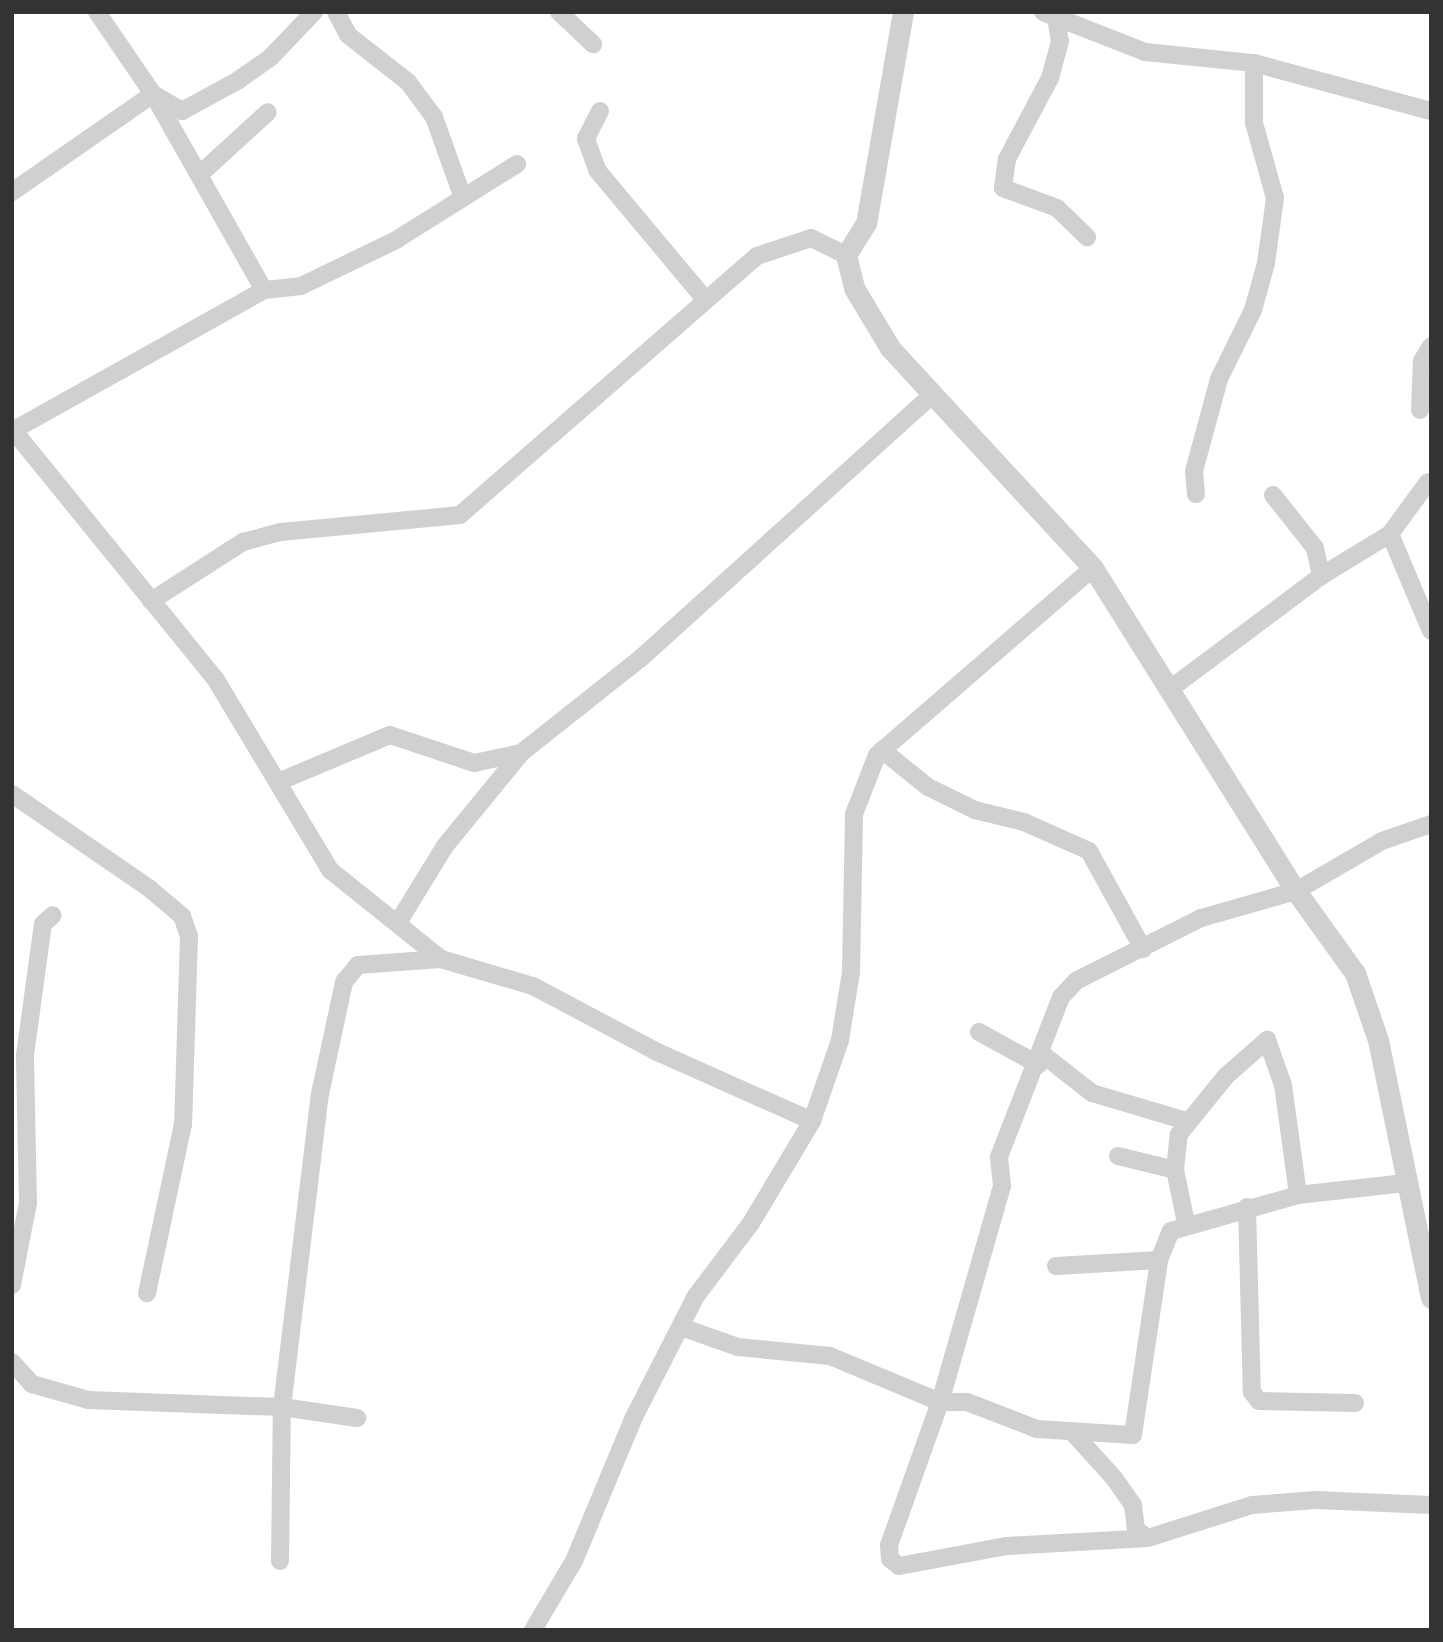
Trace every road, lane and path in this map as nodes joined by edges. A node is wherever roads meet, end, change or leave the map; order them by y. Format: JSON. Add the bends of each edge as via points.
{"nodes":[{"id":1,"x":97,"y":12,"type":"edge"},
{"id":2,"x":314,"y":12,"type":"edge"},
{"id":3,"x":336,"y":12,"type":"edge"},
{"id":4,"x":559,"y":12,"type":"edge"},
{"id":5,"x":903,"y":12,"type":"edge"},
{"id":6,"x":1049,"y":14,"type":"edge"},
{"id":7,"x":593,"y":44,"type":"dead end"},
{"id":8,"x":1254,"y":63,"type":"junction"},
{"id":9,"x":153,"y":94,"type":"junction"},
{"id":10,"x":600,"y":111,"type":"dead end"},
{"id":11,"x":1431,"y":111,"type":"edge"},
{"id":12,"x":268,"y":112,"type":"dead end"},
{"id":13,"x":517,"y":164,"type":"dead end"},
{"id":14,"x":199,"y":174,"type":"junction"},
{"id":15,"x":12,"y":192,"type":"edge"},
{"id":16,"x":463,"y":198,"type":"junction"},
{"id":17,"x":1087,"y":237,"type":"dead end"},
{"id":18,"x":846,"y":255,"type":"junction"},
{"id":19,"x":264,"y":289,"type":"junction"},
{"id":20,"x":705,"y":299,"type":"junction"},
{"id":21,"x":1431,"y":346,"type":"edge"},
{"id":22,"x":932,"y":395,"type":"junction"},
{"id":23,"x":1420,"y":410,"type":"dead end"},
{"id":24,"x":13,"y":431,"type":"edge"},
{"id":25,"x":1428,"y":482,"type":"dead end"},
{"id":26,"x":1196,"y":494,"type":"dead end"},
{"id":27,"x":1273,"y":495,"type":"dead end"},
{"id":28,"x":1390,"y":534,"type":"junction"},
{"id":29,"x":1093,"y":568,"type":"junction"},
{"id":30,"x":1321,"y":576,"type":"junction"},
{"id":31,"x":150,"y":601,"type":"junction"},
{"id":32,"x":1431,"y":631,"type":"edge"},
{"id":33,"x":1170,"y":689,"type":"junction"},
{"id":34,"x":882,"y":750,"type":"junction"},
{"id":35,"x":521,"y":753,"type":"junction"},
{"id":36,"x":278,"y":782,"type":"junction"},
{"id":37,"x":12,"y":794,"type":"edge"},
{"id":38,"x":1431,"y":824,"type":"edge"},
{"id":39,"x":1296,"y":891,"type":"junction"},
{"id":40,"x":53,"y":915,"type":"dead end"},
{"id":41,"x":399,"y":921,"type":"junction"},
{"id":42,"x":1143,"y":949,"type":"junction"},
{"id":43,"x":442,"y":959,"type":"junction"},
{"id":44,"x":979,"y":1032,"type":"dead end"},
{"id":45,"x":18,"y":1049,"type":"edge"},
{"id":46,"x":1040,"y":1059,"type":"junction"},
{"id":47,"x":813,"y":1121,"type":"junction"},
{"id":48,"x":1186,"y":1121,"type":"junction"},
{"id":49,"x":1118,"y":1157,"type":"dead end"},
{"id":50,"x":1175,"y":1170,"type":"junction"},
{"id":51,"x":1405,"y":1183,"type":"junction"},
{"id":52,"x":1298,"y":1195,"type":"junction"},
{"id":53,"x":1247,"y":1207,"type":"junction"},
{"id":54,"x":1186,"y":1223,"type":"junction"},
{"id":55,"x":16,"y":1244,"type":"edge"},
{"id":56,"x":1158,"y":1259,"type":"junction"},
{"id":57,"x":1056,"y":1266,"type":"dead end"},
{"id":58,"x":12,"y":1285,"type":"edge"},
{"id":59,"x":1430,"y":1292,"type":"edge"},
{"id":60,"x":147,"y":1293,"type":"dead end"},
{"id":61,"x":684,"y":1328,"type":"junction"},
{"id":62,"x":12,"y":1362,"type":"edge"},
{"id":63,"x":940,"y":1402,"type":"junction"},
{"id":64,"x":1354,"y":1403,"type":"dead end"},
{"id":65,"x":282,"y":1407,"type":"junction"},
{"id":66,"x":357,"y":1418,"type":"dead end"},
{"id":67,"x":1074,"y":1434,"type":"junction"},
{"id":68,"x":1431,"y":1505,"type":"edge"},
{"id":69,"x":1148,"y":1538,"type":"junction"},
{"id":70,"x":280,"y":1561,"type":"dead end"},
{"id":71,"x":533,"y":1630,"type":"edge"}],
"edges":[{"from":1,"to":9,"type":"street"},
{"from":2,"to":9,"type":"street","via":[[270,58],[182,111]]},
{"from":3,"to":16,"type":"street","via":[[348,36],[408,82],[434,117]]},
{"from":4,"to":7,"type":"street"},
{"from":5,"to":18,"type":"street","via":[[867,215]]},
{"from":6,"to":8,"type":"street","via":[[1145,52]]},
{"from":6,"to":17,"type":"street","via":[[1060,41],[1050,78],[1007,159],[1003,188],[1058,208]]},
{"from":8,"to":11,"type":"street"},
{"from":8,"to":26,"type":"street","via":[[1254,123],[1275,198],[1253,310],[1221,374],[1195,471]]},
{"from":9,"to":14,"type":"street"},
{"from":9,"to":15,"type":"street"},
{"from":10,"to":20,"type":"street","via":[[586,139],[597,170]]},
{"from":12,"to":14,"type":"street"},
{"from":13,"to":16,"type":"street"},
{"from":14,"to":19,"type":"street"},
{"from":16,"to":19,"type":"street","via":[[315,281]]},
{"from":18,"to":20,"type":"street","via":[[811,238],[790,241],[757,256]]},
{"from":18,"to":22,"type":"street","via":[[866,314]]},
{"from":19,"to":24,"type":"street"},
{"from":20,"to":31,"type":"street","via":[[460,515],[281,532],[243,542]]},
{"from":21,"to":23,"type":"street","via":[[1422,361]]},
{"from":22,"to":29,"type":"street"},
{"from":22,"to":35,"type":"street","via":[[641,659]]},
{"from":24,"to":31,"type":"street"},
{"from":25,"to":28,"type":"street"},
{"from":27,"to":30,"type":"street","via":[[1315,548]]},
{"from":28,"to":30,"type":"street"},
{"from":28,"to":32,"type":"street"},
{"from":29,"to":33,"type":"street"},
{"from":29,"to":34,"type":"street"},
{"from":30,"to":33,"type":"street"},
{"from":31,"to":36,"type":"street","via":[[246,722]]},
{"from":33,"to":39,"type":"street"},
{"from":34,"to":42,"type":"street","via":[[928,787],[1089,851]]},
{"from":34,"to":47,"type":"street","via":[[854,814],[851,972],[840,1040]]},
{"from":35,"to":36,"type":"street","via":[[474,763],[390,735]]},
{"from":35,"to":41,"type":"street","via":[[445,846]]},
{"from":36,"to":41,"type":"street","via":[[330,870]]},
{"from":37,"to":60,"type":"street","via":[[150,889],[182,916],[189,936],[183,1124]]},
{"from":38,"to":39,"type":"street","via":[[1382,841]]},
{"from":39,"to":42,"type":"street","via":[[1201,918]]},
{"from":39,"to":51,"type":"street","via":[[1355,973],[1378,1040]]},
{"from":40,"to":45,"type":"street","via":[[43,924]]},
{"from":41,"to":43,"type":"street"},
{"from":42,"to":46,"type":"street","via":[[1076,981],[1061,997]]},
{"from":43,"to":47,"type":"street","via":[[533,986],[655,1051]]},
{"from":43,"to":65,"type":"street","via":[[368,961],[344,982],[320,1094]]},
{"from":44,"to":46,"type":"street"},
{"from":45,"to":55,"type":"street","via":[[28,1203]]},
{"from":46,"to":48,"type":"street","via":[[1092,1093]]},
{"from":46,"to":63,"type":"street","via":[[999,1157],[1002,1186]]},
{"from":47,"to":61,"type":"street","via":[[751,1223],[696,1296]]},
{"from":48,"to":50,"type":"street"},
{"from":48,"to":52,"type":"street","via":[[1250,1051],[1267,1041],[1283,1085]]},
{"from":49,"to":50,"type":"street"},
{"from":50,"to":54,"type":"street"},
{"from":51,"to":52,"type":"street"},
{"from":51,"to":59,"type":"street"},
{"from":52,"to":53,"type":"street"},
{"from":53,"to":54,"type":"street"},
{"from":53,"to":64,"type":"street","via":[[1252,1392],[1259,1401]]},
{"from":54,"to":56,"type":"street","via":[[1171,1231]]},
{"from":55,"to":58,"type":"street"},
{"from":56,"to":57,"type":"street"},
{"from":56,"to":67,"type":"street","via":[[1139,1428],[1133,1436]]},
{"from":61,"to":63,"type":"street","via":[[738,1348],[830,1356]]},
{"from":61,"to":71,"type":"street","via":[[634,1417],[574,1561]]},
{"from":62,"to":65,"type":"street","via":[[32,1384],[88,1400]]},
{"from":63,"to":67,"type":"street","via":[[967,1402],[1037,1429]]},
{"from":63,"to":69,"type":"street","via":[[889,1545],[890,1559],[899,1566],[1007,1546]]},
{"from":65,"to":66,"type":"street"},
{"from":65,"to":70,"type":"street"},
{"from":67,"to":69,"type":"street","via":[[1114,1478],[1133,1505],[1136,1530]]},
{"from":68,"to":69,"type":"street","via":[[1316,1500],[1252,1505]]}]}
